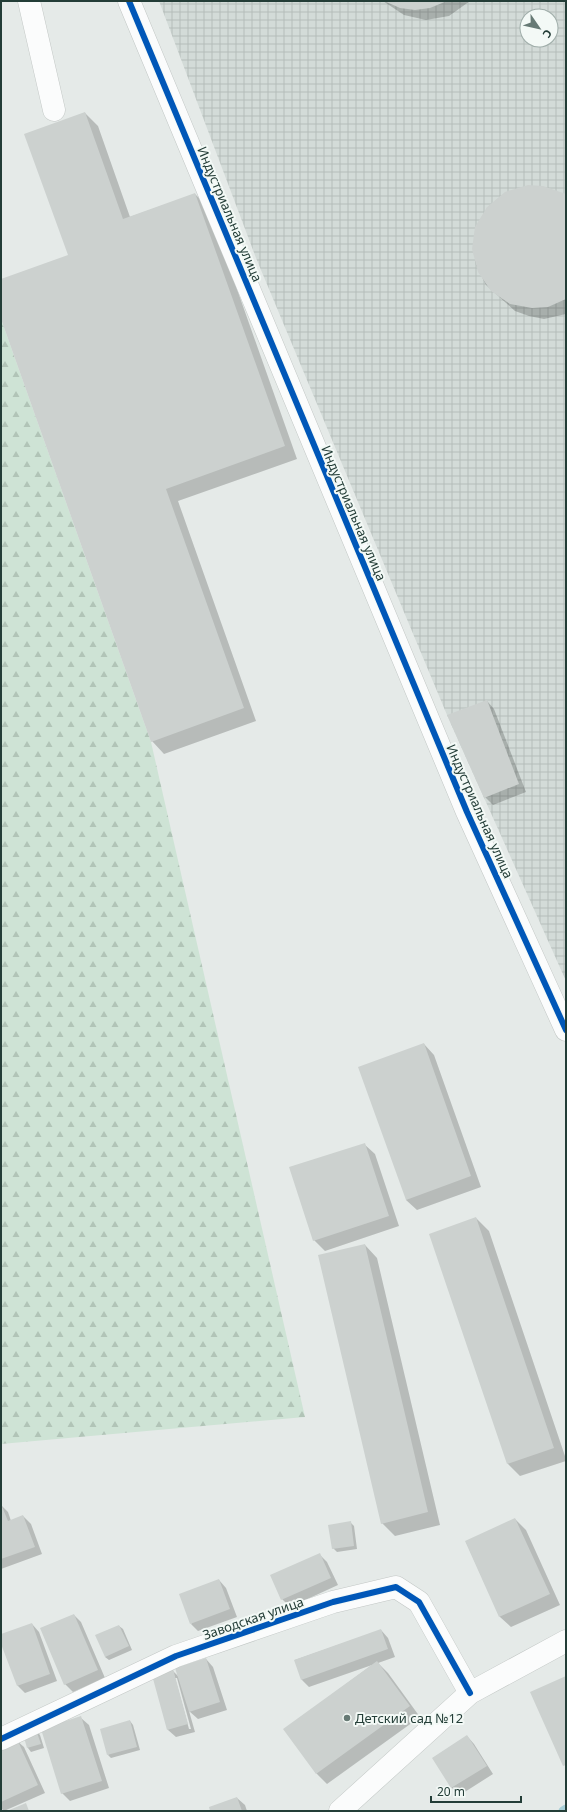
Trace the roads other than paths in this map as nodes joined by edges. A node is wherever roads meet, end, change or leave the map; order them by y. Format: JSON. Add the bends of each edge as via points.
{"nodes":[{"id":1,"x":29,"y":1,"type":"edge"},
{"id":2,"x":130,"y":1,"type":"edge"},
{"id":3,"x":54,"y":110,"type":"dead end"},
{"id":4,"x":566,"y":1030,"type":"edge"},
{"id":5,"x":566,"y":1641,"type":"edge"},
{"id":6,"x":470,"y":1693,"type":"junction"},
{"id":7,"x":1,"y":1740,"type":"edge"},
{"id":8,"x":340,"y":1811,"type":"edge"}],
"edges":[{"from":1,"to":3,"type":"street"},
{"from":2,"to":4,"type":"street","name":"Индустриальная улица","via":[[467,812]]},
{"from":5,"to":6,"type":"street"},
{"from":6,"to":7,"type":"street","name":"Заводская улица","via":[[419,1602],[396,1587],[333,1602],[176,1656]]},
{"from":6,"to":8,"type":"street"}]}
